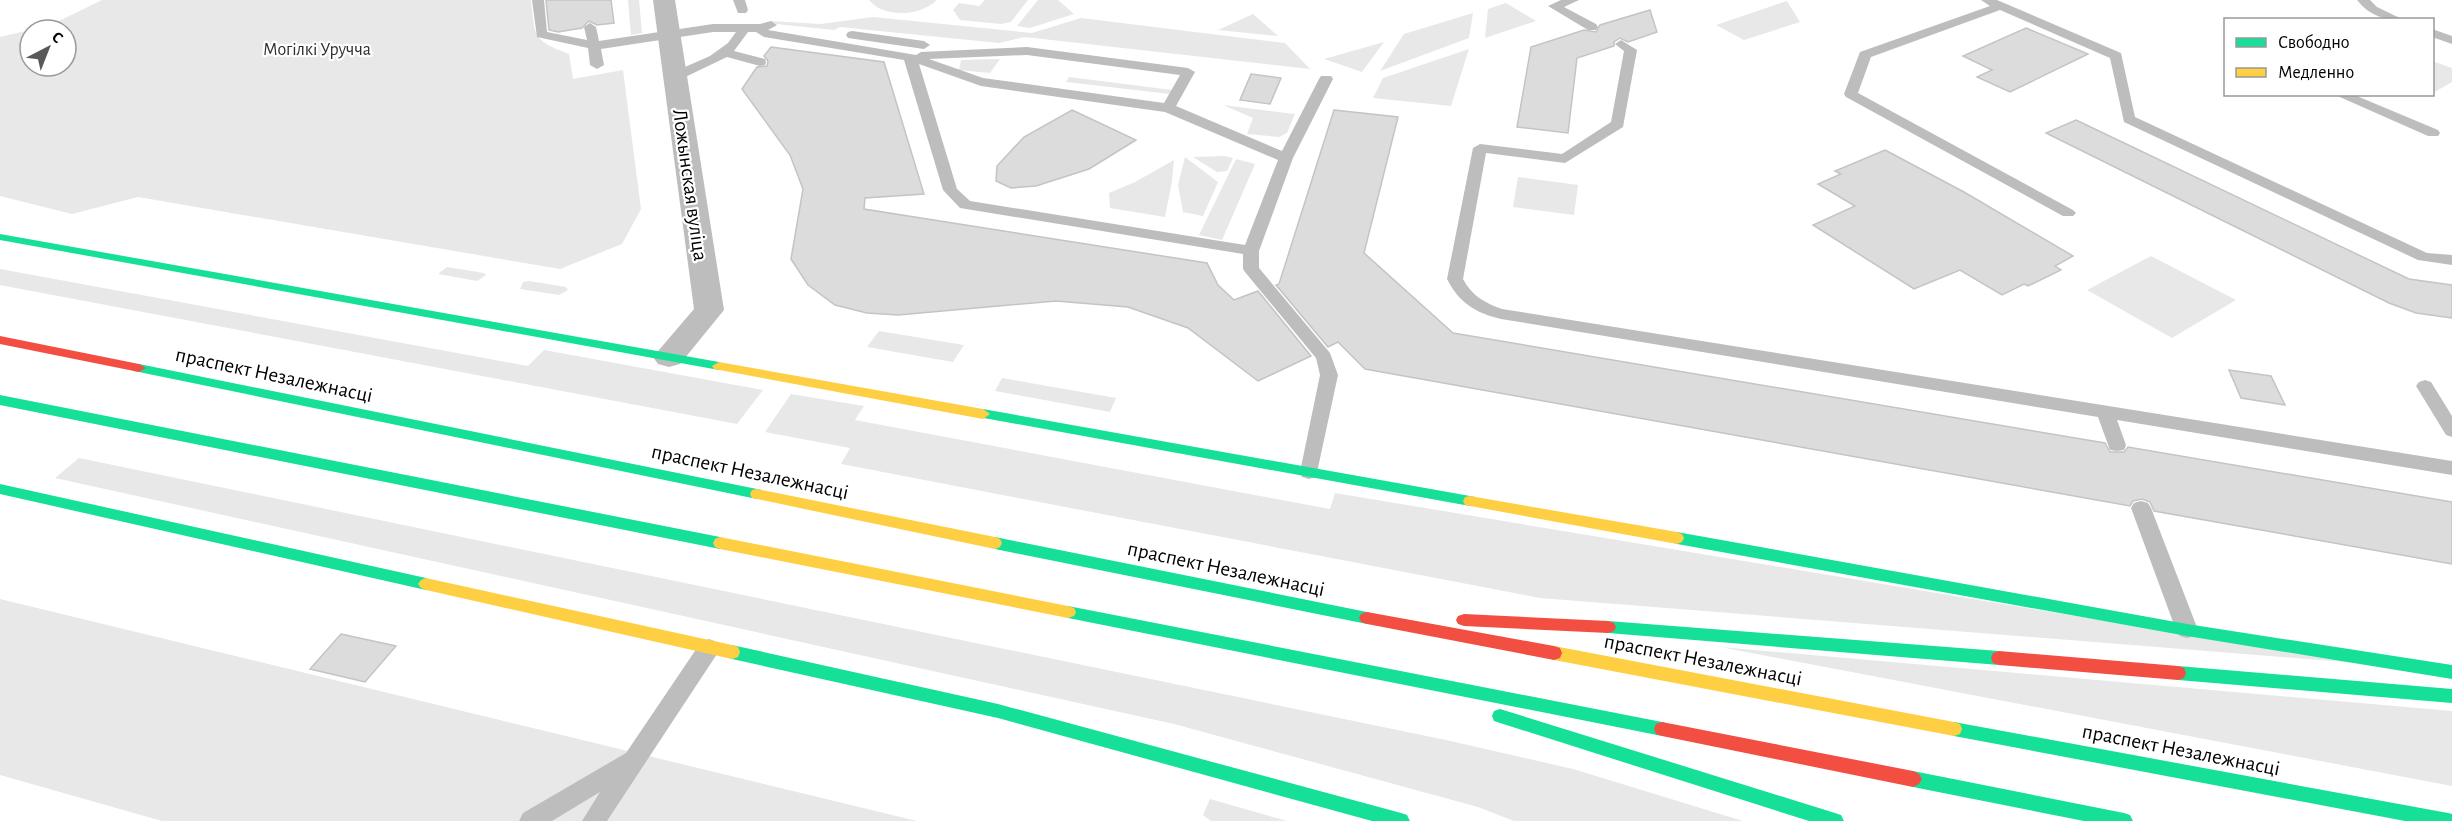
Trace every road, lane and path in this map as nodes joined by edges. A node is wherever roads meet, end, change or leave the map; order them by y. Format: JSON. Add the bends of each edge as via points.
{"nodes":[{"id":1,"x":538,"y":0,"type":"edge"},
{"id":2,"x":664,"y":0,"type":"edge"},
{"id":3,"x":1573,"y":0,"type":"edge"},
{"id":4,"x":2363,"y":0,"type":"edge"},
{"id":5,"x":1993,"y":3,"type":"edge"},
{"id":6,"x":2393,"y":18,"type":"edge"},
{"id":7,"x":590,"y":27,"type":"dead end"},
{"id":8,"x":744,"y":27,"type":"junction"},
{"id":9,"x":1592,"y":27,"type":"dead end"},
{"id":10,"x":762,"y":30,"type":"junction"},
{"id":11,"x":2434,"y":33,"type":"edge"},
{"id":12,"x":668,"y":34,"type":"junction"},
{"id":13,"x":2452,"y":40,"type":"edge"},
{"id":14,"x":1621,"y":44,"type":"dead end"},
{"id":15,"x":924,"y":45,"type":"dead end"},
{"id":16,"x":594,"y":46,"type":"junction"},
{"id":17,"x":725,"y":52,"type":"junction"},
{"id":18,"x":910,"y":57,"type":"junction"},
{"id":19,"x":760,"y":62,"type":"dead end"},
{"id":20,"x":597,"y":65,"type":"dead end"},
{"id":21,"x":674,"y":77,"type":"junction"},
{"id":22,"x":1326,"y":79,"type":"dead end"},
{"id":23,"x":2344,"y":96,"type":"edge"},
{"id":24,"x":1168,"y":108,"type":"junction"},
{"id":25,"x":2433,"y":133,"type":"dead end"},
{"id":26,"x":1286,"y":158,"type":"junction"},
{"id":27,"x":2068,"y":213,"type":"dead end"},
{"id":28,"x":0,"y":237,"type":"edge"},
{"id":29,"x":1251,"y":251,"type":"junction"},
{"id":30,"x":2452,"y":260,"type":"edge"},
{"id":31,"x":0,"y":340,"type":"edge"},
{"id":32,"x":669,"y":357,"type":"junction"},
{"id":33,"x":2425,"y":386,"type":"dead end"},
{"id":34,"x":0,"y":400,"type":"edge"},
{"id":35,"x":2106,"y":413,"type":"junction"},
{"id":36,"x":2452,"y":431,"type":"edge"},
{"id":37,"x":2117,"y":445,"type":"dead end"},
{"id":38,"x":2452,"y":468,"type":"edge"},
{"id":39,"x":1309,"y":472,"type":"junction"},
{"id":40,"x":0,"y":489,"type":"edge"},
{"id":41,"x":2140,"y":508,"type":"dead end"},
{"id":42,"x":1354,"y":616,"type":"junction"},
{"id":43,"x":2187,"y":630,"type":"junction"},
{"id":44,"x":709,"y":648,"type":"junction"},
{"id":45,"x":1335,"y":664,"type":"junction"},
{"id":46,"x":2452,"y":672,"type":"edge"},
{"id":47,"x":2452,"y":696,"type":"edge"},
{"id":48,"x":1460,"y":704,"type":"dead end"},
{"id":49,"x":1483,"y":711,"type":"dead end"},
{"id":50,"x":635,"y":758,"type":"junction"},
{"id":51,"x":531,"y":821,"type":"edge"},
{"id":52,"x":594,"y":821,"type":"edge"},
{"id":53,"x":1401,"y":821,"type":"edge"},
{"id":54,"x":1836,"y":821,"type":"edge"},
{"id":55,"x":2124,"y":821,"type":"edge"},
{"id":56,"x":2448,"y":821,"type":"edge"}],
"edges":[{"from":1,"to":16,"type":"lane","via":[[542,34]]},
{"from":2,"to":12,"type":"street","name":"Ложынская вуліца"},
{"from":3,"to":9,"type":"lane","via":[[1554,6]]},
{"from":4,"to":6,"type":"lane","via":[[2373,10]]},
{"from":5,"to":27,"type":"lane","via":[[1865,55],[1851,94]]},
{"from":5,"to":30,"type":"lane","via":[[2116,56],[2129,119],[2424,257]]},
{"from":7,"to":16,"type":"lane"},
{"from":8,"to":10,"type":"lane"},
{"from":8,"to":12,"type":"lane"},
{"from":8,"to":17,"type":"lane","via":[[740,38]]},
{"from":10,"to":15,"type":"lane","via":[[774,24]]},
{"from":10,"to":18,"type":"lane"},
{"from":11,"to":13,"type":"lane"},
{"from":12,"to":16,"type":"lane"},
{"from":12,"to":21,"type":"street","name":"Ложынская вуліца"},
{"from":14,"to":35,"type":"lane","via":[[1631,50],[1618,124],[1565,159],[1480,148],[1455,279],[1469,300],[1501,314]]},
{"from":16,"to":20,"type":"lane"},
{"from":17,"to":19,"type":"lane"},
{"from":17,"to":21,"type":"lane"},
{"from":18,"to":24,"type":"lane","via":[[981,82]]},
{"from":18,"to":24,"type":"lane","via":[[1027,51],[1188,72]]},
{"from":18,"to":29,"type":"lane","via":[[950,190],[965,205]]},
{"from":21,"to":32,"type":"street","name":"Ложынская вуліца","via":[[709,310]]},
{"from":22,"to":26,"type":"lane"},
{"from":23,"to":25,"type":"lane"},
{"from":24,"to":26,"type":"lane"},
{"from":26,"to":29,"type":"lane"},
{"from":28,"to":32,"type":"main road"},
{"from":29,"to":39,"type":"lane","via":[[1251,269],[1324,357],[1329,375]]},
{"from":31,"to":42,"type":"main road","name":"праспект Незалежнасці"},
{"from":32,"to":39,"type":"main road"},
{"from":33,"to":36,"type":"lane"},
{"from":34,"to":45,"type":"main road"},
{"from":35,"to":37,"type":"lane"},
{"from":35,"to":38,"type":"lane"},
{"from":39,"to":43,"type":"main road"},
{"from":40,"to":44,"type":"main road"},
{"from":41,"to":43,"type":"lane"},
{"from":42,"to":47,"type":"main road","via":[[1568,624]]},
{"from":42,"to":56,"type":"main road","name":"праспект Незалежнасці"},
{"from":43,"to":46,"type":"main road"},
{"from":44,"to":50,"type":"lane"},
{"from":44,"to":53,"type":"main road","via":[[998,711]]},
{"from":45,"to":48,"type":"main road"},
{"from":45,"to":55,"type":"main road"},
{"from":49,"to":54,"type":"main road"},
{"from":50,"to":51,"type":"lane"},
{"from":50,"to":52,"type":"lane"}]}
